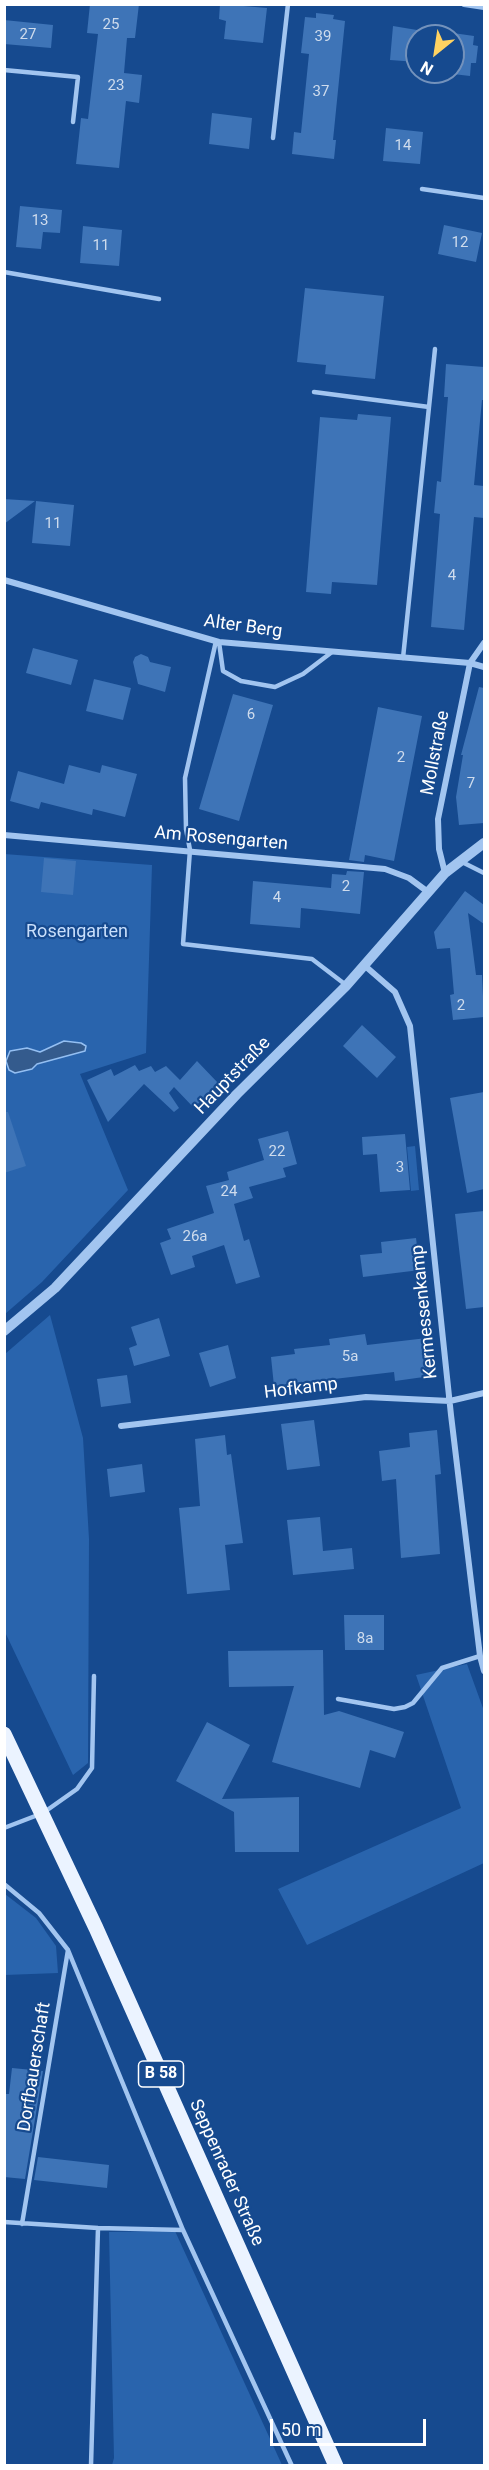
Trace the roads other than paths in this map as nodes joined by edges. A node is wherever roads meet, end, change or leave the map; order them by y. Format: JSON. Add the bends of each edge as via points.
{"nodes":[{"id":1,"x":288,"y":4,"type":"edge"},
{"id":2,"x":464,"y":4,"type":"edge"},
{"id":3,"x":484,"y":7,"type":"edge"},
{"id":4,"x":4,"y":70,"type":"edge"},
{"id":5,"x":73,"y":122,"type":"dead end"},
{"id":6,"x":273,"y":138,"type":"dead end"},
{"id":7,"x":422,"y":189,"type":"dead end"},
{"id":8,"x":484,"y":198,"type":"edge"},
{"id":9,"x":4,"y":272,"type":"edge"},
{"id":10,"x":159,"y":299,"type":"dead end"},
{"id":11,"x":435,"y":349,"type":"dead end"},
{"id":12,"x":314,"y":392,"type":"dead end"},
{"id":13,"x":429,"y":407,"type":"junction"},
{"id":14,"x":4,"y":580,"type":"edge"},
{"id":15,"x":217,"y":641,"type":"junction"},
{"id":16,"x":484,"y":644,"type":"edge"},
{"id":17,"x":332,"y":652,"type":"junction"},
{"id":18,"x":403,"y":658,"type":"junction"},
{"id":19,"x":470,"y":663,"type":"junction"},
{"id":20,"x":484,"y":667,"type":"edge"},
{"id":21,"x":4,"y":835,"type":"edge"},
{"id":22,"x":484,"y":843,"type":"edge"},
{"id":23,"x":190,"y":850,"type":"junction"},
{"id":24,"x":459,"y":860,"type":"junction"},
{"id":25,"x":445,"y":873,"type":"junction"},
{"id":26,"x":484,"y":873,"type":"edge"},
{"id":27,"x":428,"y":892,"type":"junction"},
{"id":28,"x":364,"y":965,"type":"junction"},
{"id":29,"x":346,"y":986,"type":"junction"},
{"id":30,"x":4,"y":1332,"type":"edge"},
{"id":31,"x":484,"y":1393,"type":"edge"},
{"id":32,"x":450,"y":1401,"type":"junction"},
{"id":33,"x":121,"y":1426,"type":"dead end"},
{"id":34,"x":482,"y":1655,"type":"edge"},
{"id":35,"x":484,"y":1671,"type":"edge"},
{"id":36,"x":94,"y":1676,"type":"dead end"},
{"id":37,"x":338,"y":1698,"type":"dead end"},
{"id":38,"x":4,"y":1734,"type":"edge"},
{"id":39,"x":43,"y":1813,"type":"junction"},
{"id":40,"x":4,"y":1828,"type":"edge"},
{"id":41,"x":4,"y":1884,"type":"edge"},
{"id":42,"x":68,"y":1950,"type":"junction"},
{"id":43,"x":4,"y":2222,"type":"edge"},
{"id":44,"x":22,"y":2224,"type":"junction"},
{"id":45,"x":98,"y":2228,"type":"junction"},
{"id":46,"x":183,"y":2230,"type":"junction"},
{"id":47,"x":91,"y":2465,"type":"edge"},
{"id":48,"x":292,"y":2466,"type":"edge"},
{"id":49,"x":336,"y":2466,"type":"edge"}],
"edges":[{"from":1,"to":6,"type":"lane"},
{"from":2,"to":3,"type":"street"},
{"from":4,"to":5,"type":"lane","via":[[78,77]]},
{"from":7,"to":8,"type":"lane"},
{"from":9,"to":10,"type":"lane"},
{"from":11,"to":13,"type":"lane"},
{"from":12,"to":13,"type":"lane"},
{"from":13,"to":18,"type":"lane"},
{"from":14,"to":15,"type":"street","name":"Alter Berg"},
{"from":15,"to":17,"type":"street","name":"Alter Berg"},
{"from":15,"to":17,"type":"lane","via":[[223,670],[242,681],[275,687],[303,674]]},
{"from":15,"to":23,"type":"lane","via":[[185,778]]},
{"from":16,"to":19,"type":"street","name":"Mollstraße"},
{"from":17,"to":18,"type":"street","name":"Alter Berg"},
{"from":18,"to":19,"type":"street","name":"Alter Berg"},
{"from":19,"to":20,"type":"street","name":"Alter Berg"},
{"from":19,"to":25,"type":"street","name":"Mollstraße","via":[[438,819]]},
{"from":21,"to":23,"type":"street","name":"Am Rosengarten"},
{"from":22,"to":24,"type":"street","name":"Hauptstraße"},
{"from":23,"to":27,"type":"street","name":"Am Rosengarten","via":[[385,869],[409,878]]},
{"from":23,"to":29,"type":"lane","via":[[183,944],[312,959]]},
{"from":24,"to":25,"type":"street","name":"Hauptstraße"},
{"from":24,"to":26,"type":"lane"},
{"from":25,"to":27,"type":"street","name":"Hauptstraße"},
{"from":27,"to":28,"type":"street","name":"Hauptstraße"},
{"from":28,"to":29,"type":"street","name":"Hauptstraße"},
{"from":28,"to":32,"type":"street","name":"Kermessenkamp","via":[[395,992],[410,1026]]},
{"from":29,"to":30,"type":"street","name":"Hauptstraße","via":[[237,1094],[55,1288]]},
{"from":31,"to":32,"type":"street","name":"Hofkamp"},
{"from":32,"to":33,"type":"street","name":"Hofkamp","via":[[366,1397]]},
{"from":32,"to":34,"type":"street","name":"Kermessenkamp"},
{"from":34,"to":35,"type":"street","name":"Kermessenkamp"},
{"from":34,"to":37,"type":"lane","via":[[442,1668],[413,1703],[405,1707],[394,1709]]},
{"from":36,"to":39,"type":"lane","via":[[92,1768],[77,1789]]},
{"from":38,"to":39,"type":"main road","name":"Seppenrader Straße","number":"B 58"},
{"from":39,"to":40,"type":"lane"},
{"from":39,"to":49,"type":"main road","name":"Seppenrader Straße","number":"B 58"},
{"from":41,"to":42,"type":"lane","via":[[39,1913]]},
{"from":42,"to":44,"type":"lane","name":"Dorfbauerschaft"},
{"from":42,"to":46,"type":"lane"},
{"from":43,"to":44,"type":"lane"},
{"from":44,"to":45,"type":"lane"},
{"from":45,"to":46,"type":"lane"},
{"from":45,"to":47,"type":"lane"},
{"from":46,"to":48,"type":"lane"}]}
